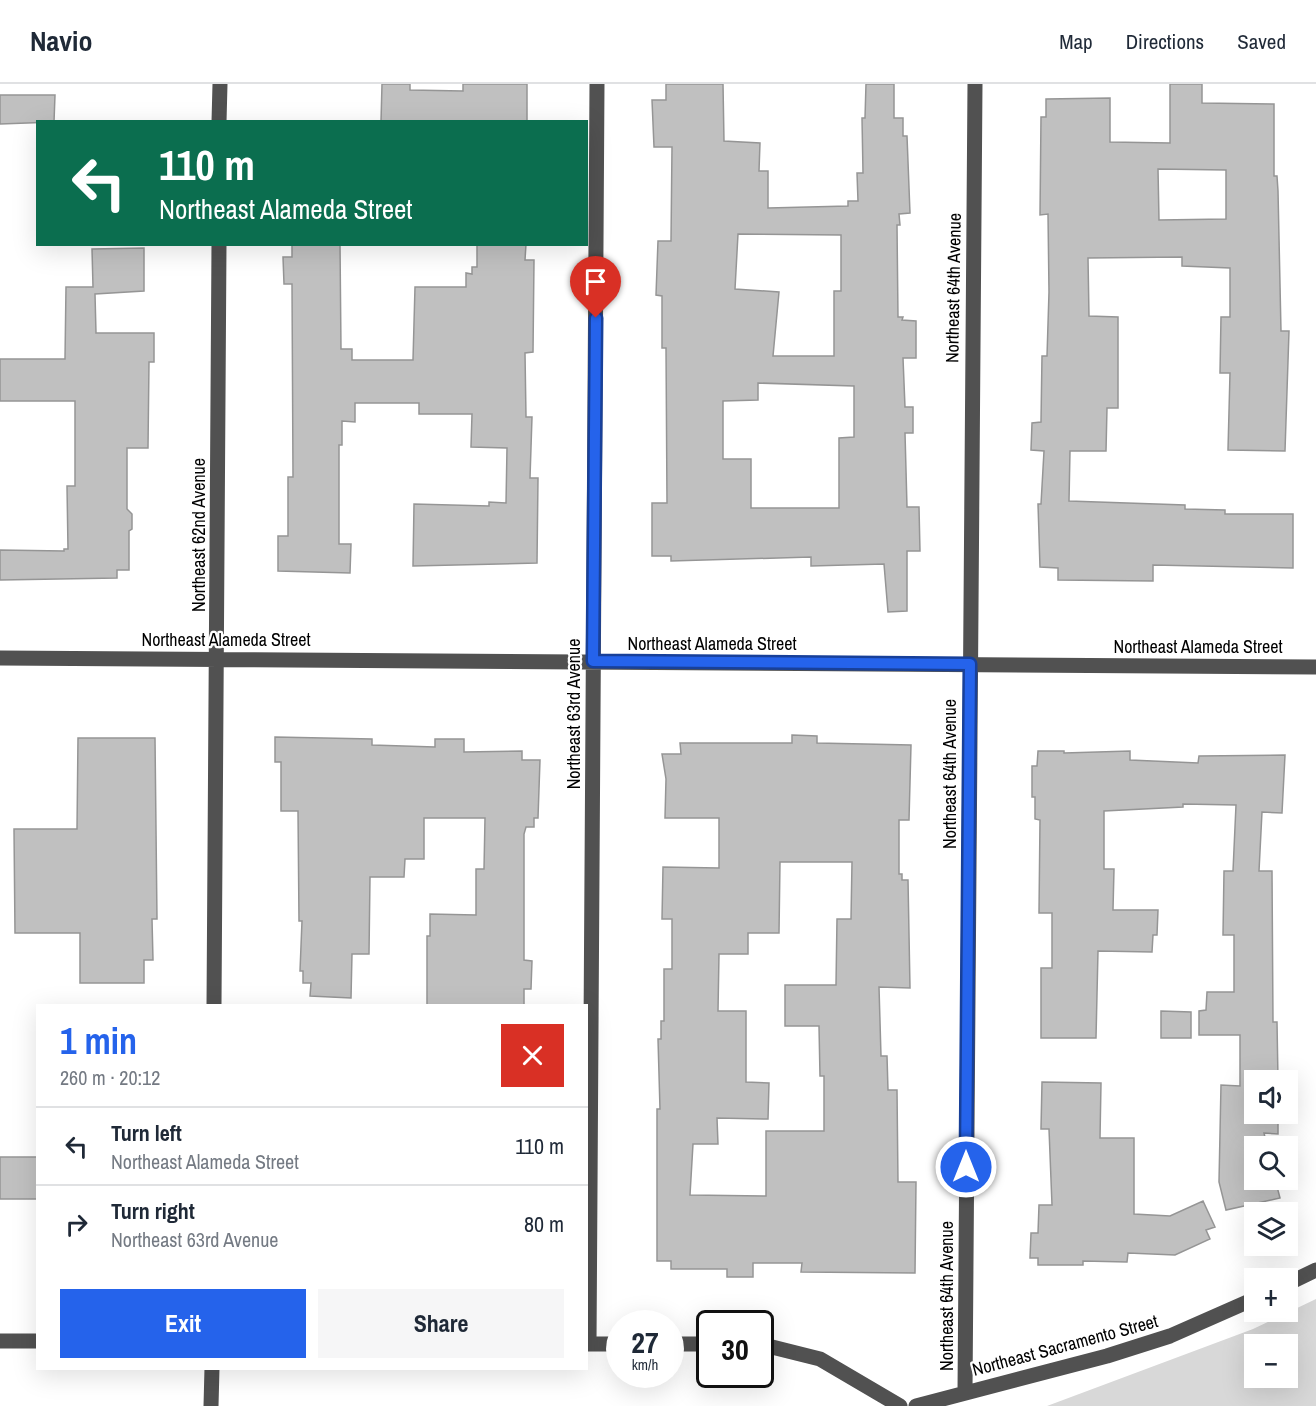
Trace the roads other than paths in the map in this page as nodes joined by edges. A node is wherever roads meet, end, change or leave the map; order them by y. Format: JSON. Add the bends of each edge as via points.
{"nodes":[{"id":1,"x":220,"y":84,"type":"edge"},
{"id":2,"x":597,"y":84,"type":"edge"},
{"id":3,"x":975,"y":84,"type":"edge"},
{"id":4,"x":219,"y":120,"type":"edge"},
{"id":5,"x":219,"y":246,"type":"edge"},
{"id":6,"x":0,"y":658,"type":"edge"},
{"id":7,"x":217,"y":659,"type":"junction"},
{"id":8,"x":593,"y":661,"type":"junction"},
{"id":9,"x":970,"y":664,"type":"junction"},
{"id":10,"x":1316,"y":667,"type":"edge"},
{"id":11,"x":214,"y":1004,"type":"edge"},
{"id":12,"x":588,"y":1230,"type":"edge"},
{"id":13,"x":1316,"y":1270,"type":"edge"},
{"id":14,"x":1298,"y":1279,"type":"edge"},
{"id":15,"x":1244,"y":1303,"type":"edge"},
{"id":16,"x":0,"y":1341,"type":"edge"},
{"id":17,"x":36,"y":1341,"type":"edge"},
{"id":18,"x":588,"y":1344,"type":"edge"},
{"id":19,"x":606,"y":1344,"type":"edge"},
{"id":20,"x":774,"y":1348,"type":"edge"},
{"id":21,"x":212,"y":1370,"type":"edge"},
{"id":22,"x":965,"y":1392,"type":"junction"},
{"id":23,"x":211,"y":1406,"type":"edge"},
{"id":24,"x":900,"y":1406,"type":"edge"},
{"id":25,"x":916,"y":1406,"type":"edge"}],
"edges":[{"from":1,"to":4,"type":"street"},
{"from":2,"to":8,"type":"street","name":"Northeast 63rd Avenue"},
{"from":3,"to":9,"type":"street","name":"Northeast 64th Avenue"},
{"from":5,"to":7,"type":"street","name":"Northeast 62nd Avenue"},
{"from":6,"to":7,"type":"street","name":"Northeast Alameda Street"},
{"from":7,"to":8,"type":"street","name":"Northeast Alameda Street"},
{"from":7,"to":11,"type":"street","name":"Northeast 62nd Avenue"},
{"from":8,"to":9,"type":"street","name":"Northeast Alameda Street"},
{"from":8,"to":12,"type":"street","name":"Northeast 63rd Avenue"},
{"from":9,"to":10,"type":"street","name":"Northeast Alameda Street"},
{"from":9,"to":22,"type":"street","name":"Northeast 64th Avenue"},
{"from":13,"to":14,"type":"street"},
{"from":15,"to":22,"type":"street","name":"Northeast Sacramento Street","via":[[1170,1336]]},
{"from":16,"to":17,"type":"street"},
{"from":18,"to":19,"type":"street"},
{"from":20,"to":24,"type":"street","via":[[820,1359]]},
{"from":21,"to":23,"type":"street"},
{"from":22,"to":25,"type":"street","name":"Northeast Sacramento Street"}]}
